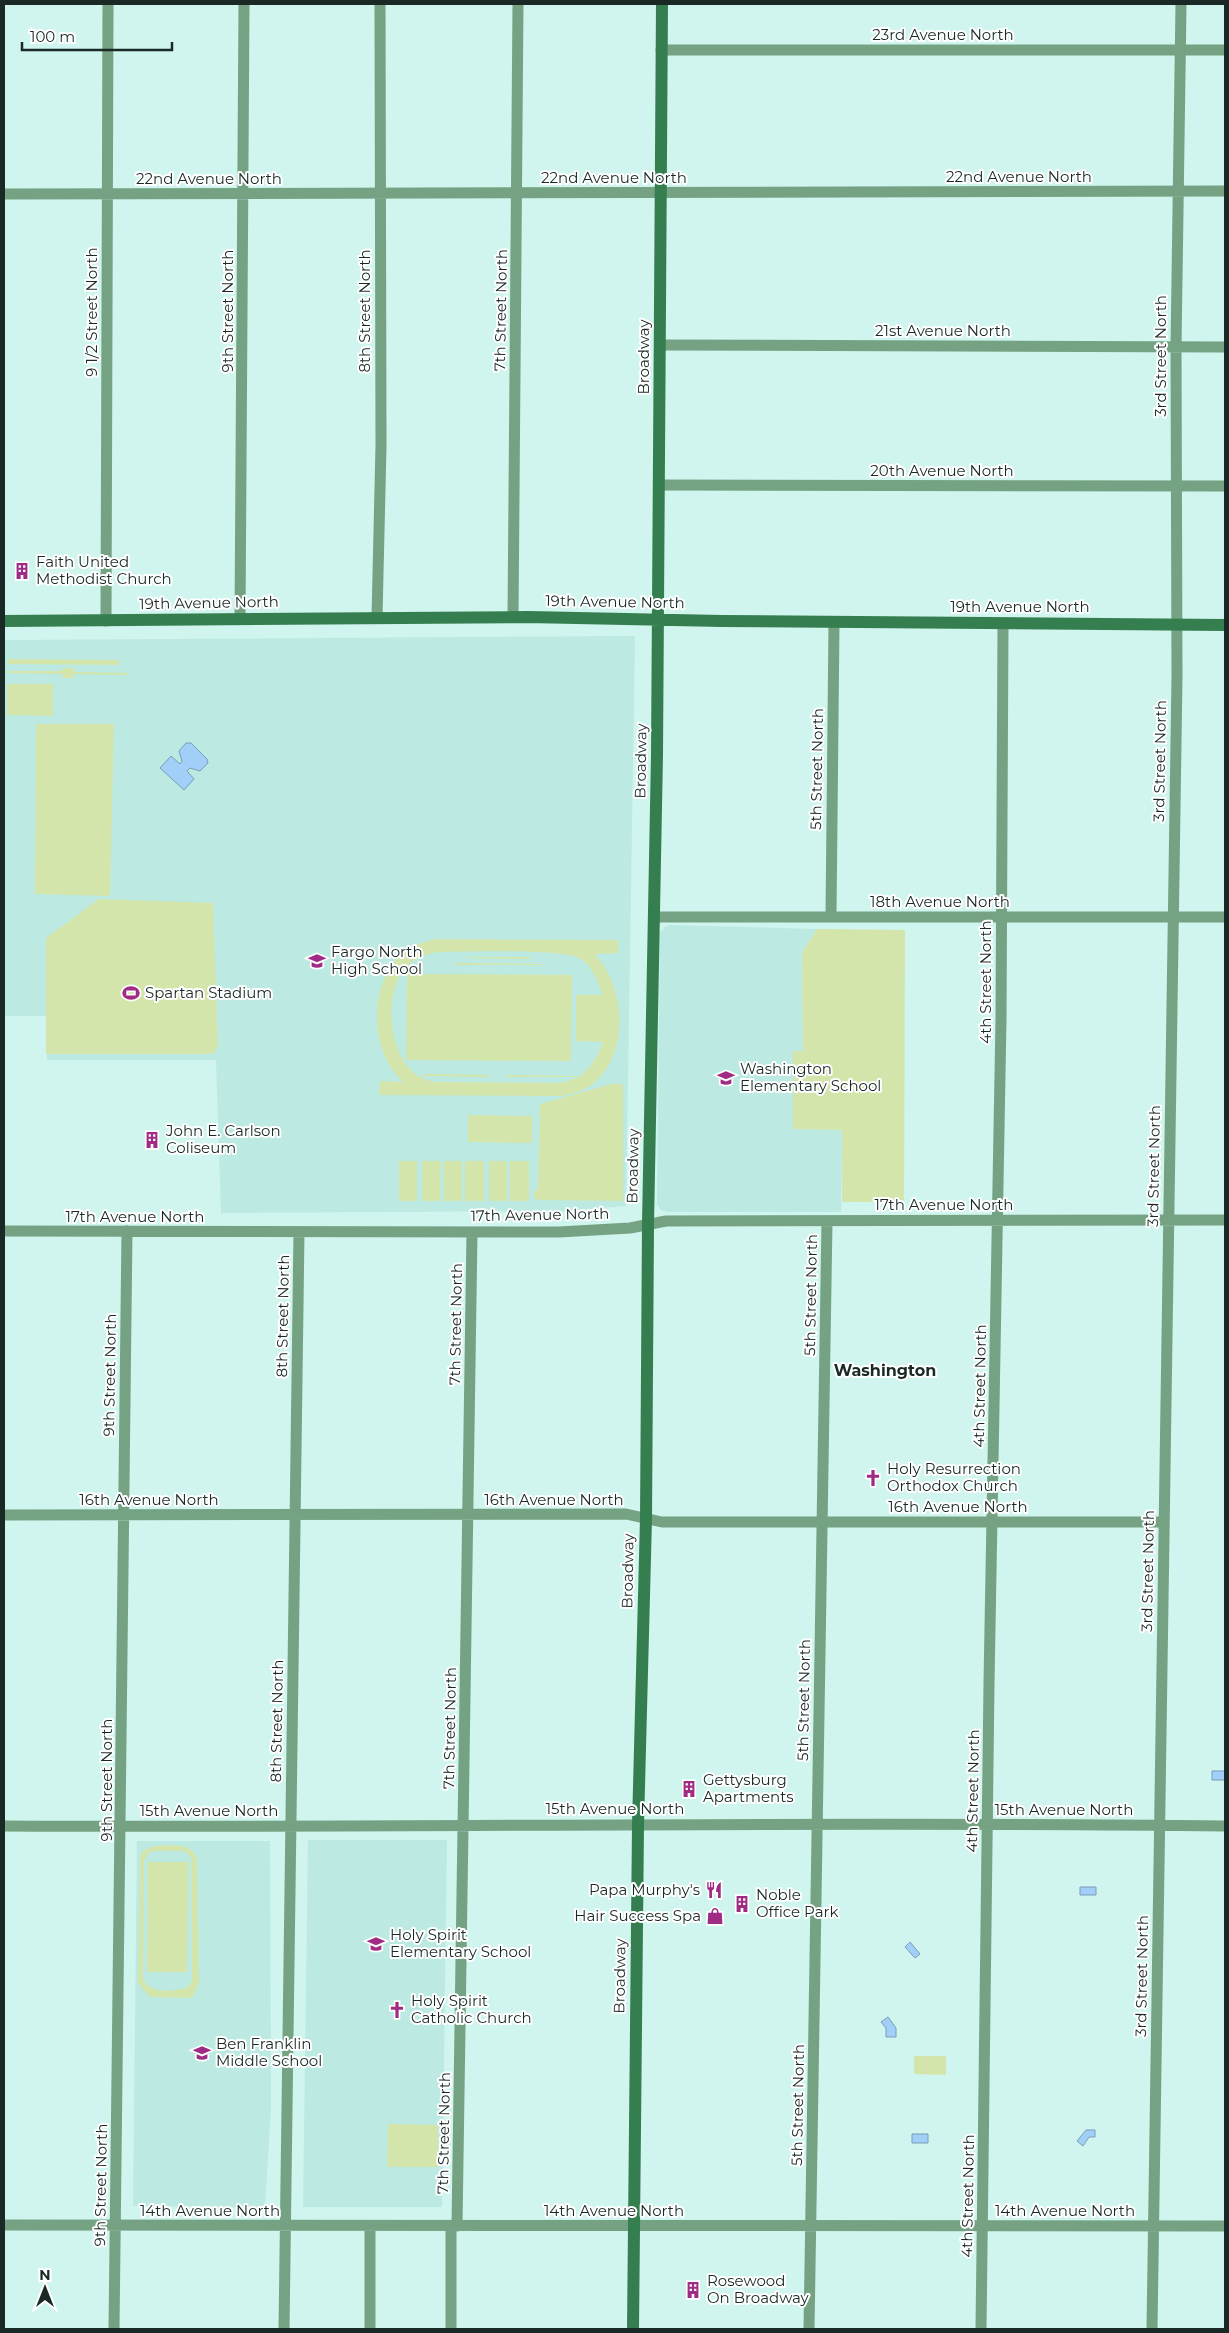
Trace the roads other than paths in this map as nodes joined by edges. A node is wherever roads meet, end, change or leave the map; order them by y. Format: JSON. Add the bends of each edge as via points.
{"nodes":[{"id":1,"x":108,"y":4,"type":"edge"},
{"id":2,"x":244,"y":4,"type":"edge"},
{"id":3,"x":380,"y":4,"type":"edge"},
{"id":4,"x":518,"y":4,"type":"edge"},
{"id":5,"x":662,"y":4,"type":"edge"},
{"id":6,"x":1181,"y":4,"type":"edge"},
{"id":7,"x":662,"y":50,"type":"junction"},
{"id":8,"x":1180,"y":50,"type":"junction"},
{"id":9,"x":1225,"y":50,"type":"edge"},
{"id":10,"x":1178,"y":191,"type":"junction"},
{"id":11,"x":1225,"y":191,"type":"edge"},
{"id":12,"x":517,"y":193,"type":"junction"},
{"id":13,"x":661,"y":193,"type":"junction"},
{"id":14,"x":4,"y":194,"type":"edge"},
{"id":15,"x":108,"y":194,"type":"junction"},
{"id":16,"x":244,"y":194,"type":"junction"},
{"id":17,"x":379,"y":194,"type":"junction"},
{"id":18,"x":660,"y":345,"type":"junction"},
{"id":19,"x":1176,"y":347,"type":"junction"},
{"id":20,"x":1225,"y":347,"type":"edge"},
{"id":21,"x":659,"y":485,"type":"junction"},
{"id":22,"x":1176,"y":486,"type":"junction"},
{"id":23,"x":1225,"y":486,"type":"edge"},
{"id":24,"x":513,"y":617,"type":"junction"},
{"id":25,"x":377,"y":618,"type":"junction"},
{"id":26,"x":658,"y":618,"type":"junction"},
{"id":27,"x":240,"y":619,"type":"junction"},
{"id":28,"x":4,"y":621,"type":"edge"},
{"id":29,"x":106,"y":621,"type":"junction"},
{"id":30,"x":834,"y":622,"type":"junction"},
{"id":31,"x":1003,"y":624,"type":"junction"},
{"id":32,"x":1177,"y":625,"type":"junction"},
{"id":33,"x":1225,"y":625,"type":"edge"},
{"id":34,"x":831,"y":916,"type":"junction"},
{"id":35,"x":655,"y":917,"type":"junction"},
{"id":36,"x":1002,"y":917,"type":"junction"},
{"id":37,"x":1225,"y":917,"type":"edge"},
{"id":38,"x":1173,"y":918,"type":"junction"},
{"id":39,"x":998,"y":1220,"type":"junction"},
{"id":40,"x":1168,"y":1220,"type":"junction"},
{"id":41,"x":1225,"y":1220,"type":"edge"},
{"id":42,"x":828,"y":1221,"type":"junction"},
{"id":43,"x":648,"y":1224,"type":"junction"},
{"id":44,"x":4,"y":1231,"type":"edge"},
{"id":45,"x":127,"y":1231,"type":"junction"},
{"id":46,"x":299,"y":1232,"type":"junction"},
{"id":47,"x":472,"y":1232,"type":"junction"},
{"id":48,"x":295,"y":1514,"type":"junction"},
{"id":49,"x":4,"y":1515,"type":"edge"},
{"id":50,"x":124,"y":1515,"type":"junction"},
{"id":51,"x":468,"y":1515,"type":"junction"},
{"id":52,"x":646,"y":1519,"type":"junction"},
{"id":53,"x":821,"y":1521,"type":"junction"},
{"id":54,"x":993,"y":1522,"type":"junction"},
{"id":55,"x":1164,"y":1522,"type":"junction"},
{"id":56,"x":463,"y":1824,"type":"junction"},
{"id":57,"x":638,"y":1825,"type":"junction"},
{"id":58,"x":817,"y":1825,"type":"junction"},
{"id":59,"x":1159,"y":1825,"type":"junction"},
{"id":60,"x":4,"y":1826,"type":"edge"},
{"id":61,"x":290,"y":1826,"type":"junction"},
{"id":62,"x":988,"y":1826,"type":"junction"},
{"id":63,"x":1225,"y":1826,"type":"edge"},
{"id":64,"x":121,"y":1827,"type":"junction"},
{"id":65,"x":4,"y":2225,"type":"edge"},
{"id":66,"x":116,"y":2226,"type":"junction"},
{"id":67,"x":287,"y":2226,"type":"junction"},
{"id":68,"x":370,"y":2226,"type":"junction"},
{"id":69,"x":454,"y":2226,"type":"junction"},
{"id":70,"x":634,"y":2226,"type":"junction"},
{"id":71,"x":811,"y":2226,"type":"junction"},
{"id":72,"x":983,"y":2226,"type":"junction"},
{"id":73,"x":1154,"y":2226,"type":"junction"},
{"id":74,"x":1225,"y":2226,"type":"edge"},
{"id":75,"x":114,"y":2329,"type":"edge"},
{"id":76,"x":284,"y":2329,"type":"edge"},
{"id":77,"x":370,"y":2329,"type":"edge"},
{"id":78,"x":451,"y":2329,"type":"edge"},
{"id":79,"x":633,"y":2329,"type":"edge"},
{"id":80,"x":809,"y":2329,"type":"edge"},
{"id":81,"x":981,"y":2329,"type":"edge"},
{"id":82,"x":1152,"y":2329,"type":"edge"}],
"edges":[{"from":1,"to":15,"type":"street","name":"9 1/2 Street North"},
{"from":2,"to":16,"type":"street","name":"9th Street North"},
{"from":3,"to":17,"type":"street","name":"8th Street North"},
{"from":4,"to":12,"type":"street","name":"7th Street North"},
{"from":5,"to":7,"type":"street","name":"Broadway"},
{"from":6,"to":8,"type":"street","name":"3rd Street North"},
{"from":7,"to":8,"type":"street","name":"23rd Avenue North"},
{"from":7,"to":13,"type":"street","name":"Broadway"},
{"from":8,"to":9,"type":"street","name":"23rd Avenue North"},
{"from":8,"to":10,"type":"street","name":"3rd Street North"},
{"from":10,"to":11,"type":"street","name":"22nd Avenue North"},
{"from":10,"to":13,"type":"street","name":"22nd Avenue North"},
{"from":10,"to":19,"type":"street","name":"3rd Street North"},
{"from":12,"to":13,"type":"street","name":"22nd Avenue North"},
{"from":12,"to":17,"type":"street","name":"22nd Avenue North"},
{"from":12,"to":24,"type":"street","name":"7th Street North"},
{"from":13,"to":18,"type":"street","name":"Broadway"},
{"from":14,"to":15,"type":"street","name":"22nd Avenue North"},
{"from":15,"to":16,"type":"street","name":"22nd Avenue North"},
{"from":15,"to":29,"type":"street","name":"9 1/2 Street North"},
{"from":16,"to":17,"type":"street","name":"22nd Avenue North"},
{"from":16,"to":27,"type":"street","name":"9th Street North"},
{"from":17,"to":25,"type":"street","name":"8th Street North","via":[[381,446]]},
{"from":18,"to":19,"type":"street","name":"21st Avenue North"},
{"from":18,"to":21,"type":"street","name":"Broadway"},
{"from":19,"to":20,"type":"street","name":"21st Avenue North"},
{"from":19,"to":22,"type":"street","name":"3rd Street North"},
{"from":21,"to":22,"type":"street","name":"20th Avenue North"},
{"from":21,"to":26,"type":"street","name":"Broadway"},
{"from":22,"to":23,"type":"street","name":"20th Avenue North"},
{"from":22,"to":32,"type":"street","name":"3rd Street North"},
{"from":24,"to":25,"type":"street","name":"19th Avenue North"},
{"from":24,"to":26,"type":"street","name":"19th Avenue North"},
{"from":25,"to":27,"type":"street","name":"19th Avenue North"},
{"from":26,"to":30,"type":"street","name":"19th Avenue North"},
{"from":26,"to":35,"type":"street","name":"Broadway"},
{"from":27,"to":29,"type":"street","name":"19th Avenue North"},
{"from":28,"to":29,"type":"street","name":"19th Avenue North"},
{"from":30,"to":31,"type":"street","name":"19th Avenue North"},
{"from":30,"to":34,"type":"street","name":"5th Street North"},
{"from":31,"to":32,"type":"street","name":"19th Avenue North"},
{"from":31,"to":36,"type":"street","name":"4th Street North"},
{"from":32,"to":33,"type":"street","name":"19th Avenue North"},
{"from":32,"to":38,"type":"street","name":"3rd Street North"},
{"from":34,"to":35,"type":"street","name":"18th Avenue North"},
{"from":34,"to":36,"type":"street","name":"18th Avenue North"},
{"from":35,"to":43,"type":"street","name":"Broadway"},
{"from":36,"to":38,"type":"street","name":"18th Avenue North"},
{"from":36,"to":39,"type":"street","name":"4th Street North"},
{"from":37,"to":38,"type":"street","name":"18th Avenue North"},
{"from":38,"to":40,"type":"street","name":"3rd Street North"},
{"from":39,"to":40,"type":"street","name":"17th Avenue North"},
{"from":39,"to":42,"type":"street","name":"17th Avenue North"},
{"from":39,"to":54,"type":"street","name":"4th Street North"},
{"from":40,"to":41,"type":"street","name":"17th Avenue North"},
{"from":40,"to":55,"type":"street","name":"3rd Street North"},
{"from":42,"to":43,"type":"street","name":"17th Avenue North","via":[[666,1221]]},
{"from":42,"to":53,"type":"street","name":"5th Street North"},
{"from":43,"to":47,"type":"street","name":"17th Avenue North","via":[[568,1231]]},
{"from":43,"to":52,"type":"street","name":"Broadway"},
{"from":44,"to":45,"type":"street","name":"17th Avenue North"},
{"from":45,"to":46,"type":"street","name":"17th Avenue North"},
{"from":45,"to":50,"type":"street","name":"9th Street North"},
{"from":46,"to":47,"type":"street","name":"17th Avenue North"},
{"from":46,"to":48,"type":"street","name":"8th Street North"},
{"from":47,"to":51,"type":"street","name":"7th Street North"},
{"from":48,"to":50,"type":"street","name":"16th Avenue North"},
{"from":48,"to":51,"type":"street","name":"16th Avenue North"},
{"from":48,"to":61,"type":"street","name":"8th Street North"},
{"from":49,"to":50,"type":"street","name":"16th Avenue North"},
{"from":50,"to":64,"type":"street","name":"9th Street North"},
{"from":51,"to":52,"type":"street","name":"16th Avenue North","via":[[626,1514]]},
{"from":51,"to":56,"type":"street","name":"7th Street North"},
{"from":52,"to":53,"type":"street","name":"16th Avenue North","via":[[662,1522]]},
{"from":52,"to":57,"type":"street","name":"Broadway"},
{"from":53,"to":54,"type":"street","name":"16th Avenue North"},
{"from":53,"to":58,"type":"street","name":"5th Street North"},
{"from":54,"to":55,"type":"street","name":"16th Avenue North"},
{"from":54,"to":62,"type":"street","name":"4th Street North"},
{"from":55,"to":59,"type":"street","name":"3rd Street North"},
{"from":56,"to":57,"type":"street","name":"15th Avenue North"},
{"from":56,"to":61,"type":"street","name":"15th Avenue North"},
{"from":56,"to":69,"type":"street","name":"7th Street North"},
{"from":57,"to":58,"type":"street","name":"15th Avenue North"},
{"from":57,"to":70,"type":"street","name":"Broadway"},
{"from":58,"to":62,"type":"street","name":"15th Avenue North"},
{"from":58,"to":71,"type":"street","name":"5th Street North"},
{"from":59,"to":62,"type":"street","name":"15th Avenue North"},
{"from":59,"to":63,"type":"street","name":"15th Avenue North"},
{"from":59,"to":73,"type":"street","name":"3rd Street North"},
{"from":60,"to":64,"type":"street","name":"15th Avenue North"},
{"from":61,"to":64,"type":"street","name":"15th Avenue North"},
{"from":61,"to":67,"type":"street","name":"8th Street North"},
{"from":62,"to":72,"type":"street","name":"4th Street North"},
{"from":64,"to":66,"type":"street","name":"9th Street North"},
{"from":65,"to":66,"type":"street","name":"14th Avenue North"},
{"from":66,"to":67,"type":"street","name":"14th Avenue North"},
{"from":66,"to":75,"type":"street","name":"9th Street North"},
{"from":67,"to":68,"type":"street","name":"14th Avenue North"},
{"from":67,"to":76,"type":"street","name":"8th Street North"},
{"from":68,"to":69,"type":"street","name":"14th Avenue North"},
{"from":68,"to":77,"type":"street"},
{"from":69,"to":70,"type":"street","name":"14th Avenue North"},
{"from":69,"to":78,"type":"street","name":"7th Street North"},
{"from":70,"to":71,"type":"street","name":"14th Avenue North"},
{"from":70,"to":79,"type":"street","name":"Broadway"},
{"from":71,"to":72,"type":"street","name":"14th Avenue North"},
{"from":71,"to":80,"type":"street","name":"5th Street North"},
{"from":72,"to":73,"type":"street","name":"14th Avenue North"},
{"from":72,"to":81,"type":"street","name":"4th Street North"},
{"from":73,"to":74,"type":"street","name":"14th Avenue North"},
{"from":73,"to":82,"type":"street","name":"3rd Street North"}]}
